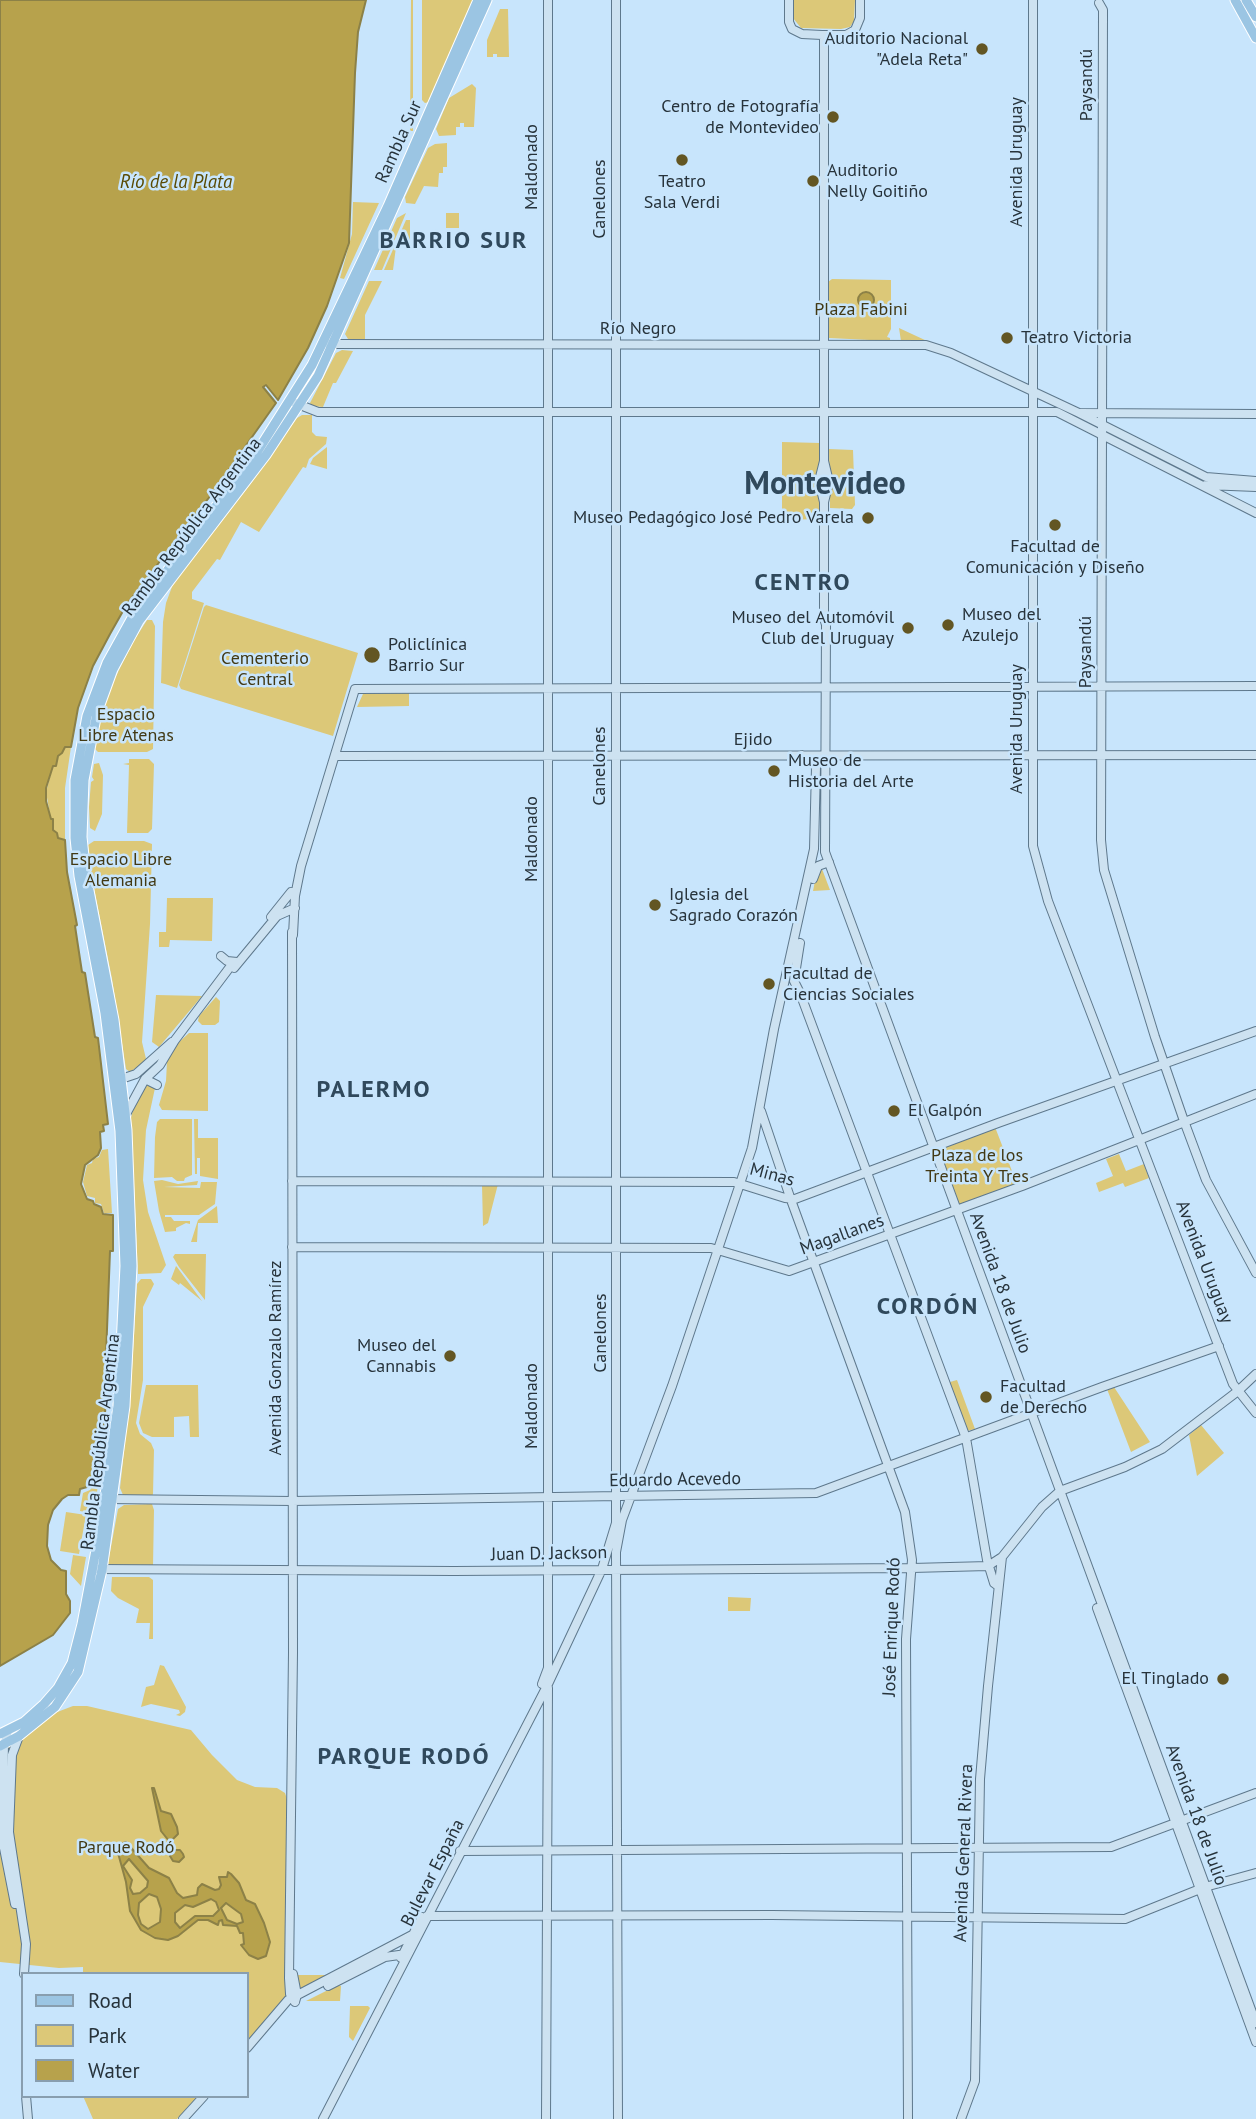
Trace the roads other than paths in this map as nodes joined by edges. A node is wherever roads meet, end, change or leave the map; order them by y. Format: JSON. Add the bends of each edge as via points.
{"nodes":[{"id":1,"x":478,"y":0,"type":"edge"},
{"id":2,"x":486,"y":0,"type":"edge"},
{"id":3,"x":548,"y":0,"type":"edge"},
{"id":4,"x":616,"y":0,"type":"edge"},
{"id":5,"x":789,"y":0,"type":"edge"},
{"id":6,"x":860,"y":0,"type":"edge"},
{"id":7,"x":1033,"y":0,"type":"edge"},
{"id":8,"x":1235,"y":0,"type":"edge"},
{"id":9,"x":1246,"y":0,"type":"edge"},
{"id":10,"x":1098,"y":3,"type":"dead end"},
{"id":11,"x":1256,"y":17,"type":"edge"},
{"id":12,"x":824,"y":35,"type":"junction"},
{"id":13,"x":1256,"y":38,"type":"edge"},
{"id":14,"x":442,"y":93,"type":"junction"},
{"id":15,"x":328,"y":344,"type":"junction"},
{"id":16,"x":548,"y":344,"type":"junction"},
{"id":17,"x":616,"y":344,"type":"junction"},
{"id":18,"x":824,"y":344,"type":"junction"},
{"id":19,"x":1032,"y":393,"type":"junction"},
{"id":20,"x":291,"y":400,"type":"junction"},
{"id":21,"x":301,"y":406,"type":"junction"},
{"id":22,"x":548,"y":412,"type":"junction"},
{"id":23,"x":616,"y":412,"type":"junction"},
{"id":24,"x":824,"y":412,"type":"junction"},
{"id":25,"x":1032,"y":412,"type":"junction"},
{"id":26,"x":1079,"y":413,"type":"junction"},
{"id":27,"x":1102,"y":413,"type":"junction"},
{"id":28,"x":1256,"y":414,"type":"edge"},
{"id":29,"x":1102,"y":430,"type":"junction"},
{"id":30,"x":1256,"y":481,"type":"edge"},
{"id":31,"x":1200,"y":484,"type":"junction"},
{"id":32,"x":1256,"y":487,"type":"edge"},
{"id":33,"x":1256,"y":513,"type":"edge"},
{"id":34,"x":1032,"y":685,"type":"junction"},
{"id":35,"x":1102,"y":686,"type":"junction"},
{"id":36,"x":1256,"y":686,"type":"edge"},
{"id":37,"x":548,"y":687,"type":"junction"},
{"id":38,"x":616,"y":687,"type":"junction"},
{"id":39,"x":824,"y":687,"type":"junction"},
{"id":40,"x":802,"y":755,"type":"junction"},
{"id":41,"x":824,"y":755,"type":"junction"},
{"id":42,"x":1032,"y":755,"type":"junction"},
{"id":43,"x":1256,"y":755,"type":"edge"},
{"id":44,"x":335,"y":756,"type":"junction"},
{"id":45,"x":548,"y":756,"type":"junction"},
{"id":46,"x":616,"y":756,"type":"junction"},
{"id":47,"x":1102,"y":756,"type":"junction"},
{"id":48,"x":816,"y":767,"type":"junction"},
{"id":49,"x":821,"y":778,"type":"junction"},
{"id":50,"x":816,"y":788,"type":"junction"},
{"id":51,"x":827,"y":862,"type":"junction"},
{"id":52,"x":301,"y":866,"type":"junction"},
{"id":53,"x":291,"y":892,"type":"junction"},
{"id":54,"x":293,"y":909,"type":"junction"},
{"id":55,"x":262,"y":931,"type":"junction"},
{"id":56,"x":221,"y":957,"type":"dead end"},
{"id":57,"x":236,"y":964,"type":"junction"},
{"id":58,"x":1256,"y":1031,"type":"edge"},
{"id":59,"x":175,"y":1040,"type":"junction"},
{"id":60,"x":1164,"y":1063,"type":"junction"},
{"id":61,"x":145,"y":1079,"type":"junction"},
{"id":62,"x":118,"y":1080,"type":"junction"},
{"id":63,"x":1117,"y":1080,"type":"junction"},
{"id":64,"x":157,"y":1084,"type":"dead end"},
{"id":65,"x":1256,"y":1094,"type":"edge"},
{"id":66,"x":760,"y":1101,"type":"junction"},
{"id":67,"x":126,"y":1114,"type":"junction"},
{"id":68,"x":1184,"y":1121,"type":"junction"},
{"id":69,"x":1140,"y":1139,"type":"junction"},
{"id":70,"x":931,"y":1148,"type":"junction"},
{"id":71,"x":868,"y":1172,"type":"junction"},
{"id":72,"x":292,"y":1181,"type":"junction"},
{"id":73,"x":549,"y":1181,"type":"junction"},
{"id":74,"x":616,"y":1181,"type":"junction"},
{"id":75,"x":740,"y":1183,"type":"junction"},
{"id":76,"x":791,"y":1200,"type":"junction"},
{"id":77,"x":954,"y":1211,"type":"junction"},
{"id":78,"x":890,"y":1234,"type":"junction"},
{"id":79,"x":292,"y":1247,"type":"junction"},
{"id":80,"x":547,"y":1247,"type":"junction"},
{"id":81,"x":616,"y":1247,"type":"junction"},
{"id":82,"x":718,"y":1249,"type":"junction"},
{"id":83,"x":814,"y":1262,"type":"junction"},
{"id":84,"x":1256,"y":1273,"type":"edge"},
{"id":85,"x":1219,"y":1346,"type":"junction"},
{"id":86,"x":1256,"y":1374,"type":"edge"},
{"id":87,"x":1238,"y":1391,"type":"junction"},
{"id":88,"x":1256,"y":1413,"type":"edge"},
{"id":89,"x":1029,"y":1414,"type":"junction"},
{"id":90,"x":966,"y":1438,"type":"junction"},
{"id":91,"x":889,"y":1465,"type":"junction"},
{"id":92,"x":1058,"y":1493,"type":"junction"},
{"id":93,"x":617,"y":1497,"type":"junction"},
{"id":94,"x":630,"y":1497,"type":"junction"},
{"id":95,"x":109,"y":1499,"type":"junction"},
{"id":96,"x":548,"y":1499,"type":"junction"},
{"id":97,"x":292,"y":1501,"type":"junction"},
{"id":98,"x":617,"y":1534,"type":"junction"},
{"id":99,"x":1002,"y":1557,"type":"junction"},
{"id":100,"x":988,"y":1566,"type":"junction"},
{"id":101,"x":912,"y":1567,"type":"junction"},
{"id":102,"x":602,"y":1569,"type":"junction"},
{"id":103,"x":617,"y":1569,"type":"junction"},
{"id":104,"x":98,"y":1570,"type":"junction"},
{"id":105,"x":548,"y":1570,"type":"junction"},
{"id":106,"x":292,"y":1571,"type":"junction"},
{"id":107,"x":998,"y":1586,"type":"junction"},
{"id":108,"x":547,"y":1681,"type":"junction"},
{"id":109,"x":4,"y":1733,"type":"edge"},
{"id":110,"x":19,"y":1735,"type":"junction"},
{"id":111,"x":2,"y":1745,"type":"edge"},
{"id":112,"x":1256,"y":1793,"type":"edge"},
{"id":113,"x":1178,"y":1821,"type":"junction"},
{"id":114,"x":906,"y":1848,"type":"junction"},
{"id":115,"x":979,"y":1848,"type":"junction"},
{"id":116,"x":617,"y":1850,"type":"junction"},
{"id":117,"x":459,"y":1851,"type":"junction"},
{"id":118,"x":547,"y":1851,"type":"junction"},
{"id":119,"x":1256,"y":1873,"type":"edge"},
{"id":120,"x":1203,"y":1888,"type":"junction"},
{"id":121,"x":547,"y":1915,"type":"junction"},
{"id":122,"x":617,"y":1915,"type":"junction"},
{"id":123,"x":426,"y":1916,"type":"junction"},
{"id":124,"x":906,"y":1917,"type":"junction"},
{"id":125,"x":978,"y":1917,"type":"junction"},
{"id":126,"x":412,"y":1935,"type":"junction"},
{"id":127,"x":406,"y":1954,"type":"junction"},
{"id":128,"x":24,"y":1970,"type":"edge"},
{"id":129,"x":295,"y":1998,"type":"junction"},
{"id":130,"x":1256,"y":2024,"type":"edge"},
{"id":131,"x":1256,"y":2042,"type":"edge"},
{"id":132,"x":248,"y":2047,"type":"edge"},
{"id":133,"x":25,"y":2098,"type":"edge"},
{"id":134,"x":202,"y":2098,"type":"edge"},
{"id":135,"x":25,"y":2119,"type":"edge"},
{"id":136,"x":183,"y":2119,"type":"edge"},
{"id":137,"x":317,"y":2119,"type":"edge"},
{"id":138,"x":323,"y":2119,"type":"edge"},
{"id":139,"x":546,"y":2119,"type":"edge"},
{"id":140,"x":618,"y":2119,"type":"edge"},
{"id":141,"x":908,"y":2119,"type":"edge"},
{"id":142,"x":961,"y":2119,"type":"edge"}],
"edges":[{"from":1,"to":14,"type":"main road"},
{"from":2,"to":14,"type":"main road"},
{"from":3,"to":16,"type":"street","name":"Maldonado"},
{"from":4,"to":17,"type":"street","name":"Canelones"},
{"from":5,"to":12,"type":"street","via":[[792,29]]},
{"from":6,"to":12,"type":"street","via":[[855,30],[846,35]]},
{"from":7,"to":19,"type":"street","name":"Avenida Uruguay"},
{"from":8,"to":13,"type":"main road"},
{"from":9,"to":11,"type":"main road"},
{"from":10,"to":27,"type":"street","name":"Paysandú","via":[[1103,10]]},
{"from":12,"to":18,"type":"street","name":"Avenida 18 de Julio"},
{"from":14,"to":15,"type":"main road","name":"Rambla Sur"},
{"from":15,"to":16,"type":"street","name":"Río Negro"},
{"from":15,"to":20,"type":"main road","name":"Rambla República Argentina"},
{"from":15,"to":21,"type":"main road","name":"Rambla República Argentina"},
{"from":16,"to":17,"type":"street","name":"Río Negro"},
{"from":16,"to":22,"type":"street","name":"Maldonado"},
{"from":17,"to":18,"type":"street","name":"Río Negro"},
{"from":17,"to":23,"type":"street","name":"Canelones"},
{"from":18,"to":19,"type":"street","name":"Río Negro","via":[[920,344],[951,353]]},
{"from":18,"to":24,"type":"street","name":"Avenida 18 de Julio"},
{"from":19,"to":25,"type":"street","name":"Avenida Uruguay"},
{"from":19,"to":26,"type":"street","name":"Río Negro"},
{"from":20,"to":21,"type":"street"},
{"from":20,"to":62,"type":"main road","name":"Rambla República Argentina","via":[[133,615],[102,673],[83,731],[74,792],[76,860]]},
{"from":21,"to":22,"type":"street","via":[[318,412]]},
{"from":21,"to":62,"type":"main road","name":"Rambla República Argentina","via":[[139,621],[113,669],[97,713],[83,780],[82,837],[110,993]]},
{"from":22,"to":23,"type":"street"},
{"from":22,"to":37,"type":"street","name":"Maldonado"},
{"from":23,"to":24,"type":"street"},
{"from":23,"to":38,"type":"street","name":"Canelones"},
{"from":24,"to":25,"type":"street"},
{"from":24,"to":39,"type":"street","name":"Avenida 18 de Julio","via":[[824,461],[829,481],[824,502]]},
{"from":25,"to":29,"type":"street","via":[[1063,414]]},
{"from":25,"to":34,"type":"street","name":"Avenida Uruguay"},
{"from":26,"to":27,"type":"street"},
{"from":26,"to":29,"type":"street","name":"Río Negro"},
{"from":27,"to":28,"type":"street"},
{"from":27,"to":29,"type":"street","name":"Paysandú"},
{"from":29,"to":30,"type":"street","via":[[1206,477]]},
{"from":29,"to":31,"type":"street"},
{"from":29,"to":35,"type":"street","name":"Paysandú"},
{"from":31,"to":32,"type":"street"},
{"from":31,"to":33,"type":"street"},
{"from":34,"to":35,"type":"street"},
{"from":34,"to":39,"type":"street"},
{"from":34,"to":42,"type":"street","name":"Avenida Uruguay"},
{"from":35,"to":36,"type":"street"},
{"from":35,"to":47,"type":"street","name":"Paysandú"},
{"from":37,"to":38,"type":"street"},
{"from":37,"to":44,"type":"street","name":"Avenida Gonzalo Ramírez","via":[[355,689]]},
{"from":37,"to":45,"type":"street","name":"Maldonado"},
{"from":38,"to":39,"type":"street"},
{"from":38,"to":46,"type":"street","name":"Canelones"},
{"from":39,"to":41,"type":"street","name":"Avenida 18 de Julio"},
{"from":40,"to":41,"type":"street","name":"Ejido"},
{"from":40,"to":46,"type":"street","name":"Ejido"},
{"from":40,"to":48,"type":"street","name":"Avenida 18 de Julio"},
{"from":41,"to":42,"type":"street","name":"Ejido"},
{"from":41,"to":49,"type":"street","name":"Avenida 18 de Julio"},
{"from":41,"to":51,"type":"street","name":"Avenida 18 de Julio"},
{"from":42,"to":47,"type":"street","name":"Ejido"},
{"from":42,"to":63,"type":"street","name":"Avenida Uruguay","via":[[1033,846],[1048,901]]},
{"from":43,"to":47,"type":"street","name":"Ejido"},
{"from":44,"to":45,"type":"street","name":"Ejido"},
{"from":44,"to":52,"type":"street","name":"Avenida Gonzalo Ramírez"},
{"from":45,"to":46,"type":"street","name":"Ejido"},
{"from":45,"to":73,"type":"street","name":"Maldonado"},
{"from":46,"to":74,"type":"street","name":"Canelones"},
{"from":47,"to":60,"type":"street","name":"Paysandú","via":[[1104,870]]},
{"from":48,"to":49,"type":"street","name":"Avenida 18 de Julio"},
{"from":48,"to":50,"type":"street","name":"Avenida 18 de Julio"},
{"from":49,"to":50,"type":"street","name":"Avenida 18 de Julio"},
{"from":49,"to":51,"type":"street","name":"Avenida 18 de Julio","via":[[820,844]]},
{"from":50,"to":66,"type":"street","name":"Avenida 18 de Julio","via":[[806,890]]},
{"from":51,"to":70,"type":"street","name":"Avenida 18 de Julio"},
{"from":51,"to":71,"type":"street","via":[[814,871],[794,981]]},
{"from":52,"to":53,"type":"street","name":"Avenida Gonzalo Ramírez"},
{"from":52,"to":54,"type":"street","name":"Avenida Gonzalo Ramírez"},
{"from":53,"to":54,"type":"street","name":"Avenida Gonzalo Ramírez"},
{"from":53,"to":55,"type":"street"},
{"from":54,"to":55,"type":"street"},
{"from":54,"to":72,"type":"street","name":"Avenida Gonzalo Ramírez"},
{"from":55,"to":57,"type":"street"},
{"from":56,"to":57,"type":"street"},
{"from":57,"to":59,"type":"street"},
{"from":58,"to":60,"type":"street","name":"Minas"},
{"from":59,"to":61,"type":"street"},
{"from":59,"to":62,"type":"street","via":[[136,1074]]},
{"from":60,"to":63,"type":"street","name":"Minas"},
{"from":60,"to":68,"type":"street","name":"Paysandú"},
{"from":61,"to":64,"type":"street"},
{"from":61,"to":67,"type":"street"},
{"from":62,"to":67,"type":"main road","name":"Rambla República Argentina"},
{"from":62,"to":95,"type":"main road","name":"Rambla República Argentina","via":[[124,1282]]},
{"from":63,"to":69,"type":"street","name":"Avenida Uruguay"},
{"from":63,"to":70,"type":"street","name":"Minas"},
{"from":65,"to":68,"type":"street","name":"Magallanes"},
{"from":66,"to":75,"type":"street","name":"Avenida 18 de Julio"},
{"from":66,"to":76,"type":"street","name":"José Enrique Rodó"},
{"from":67,"to":95,"type":"main road","name":"Rambla República Argentina","via":[[131,1317],[126,1396]]},
{"from":68,"to":69,"type":"street","name":"Magallanes"},
{"from":68,"to":84,"type":"street","name":"Paysandú","via":[[1206,1180]]},
{"from":69,"to":77,"type":"street","name":"Magallanes"},
{"from":69,"to":85,"type":"street","name":"Avenida Uruguay"},
{"from":70,"to":71,"type":"street","name":"Minas"},
{"from":70,"to":77,"type":"street","name":"Avenida 18 de Julio"},
{"from":71,"to":76,"type":"street","name":"Minas"},
{"from":71,"to":78,"type":"street"},
{"from":72,"to":73,"type":"street","name":"Minas"},
{"from":72,"to":79,"type":"street","name":"Avenida Gonzalo Ramírez"},
{"from":73,"to":74,"type":"street","name":"Minas"},
{"from":73,"to":80,"type":"street","name":"Maldonado"},
{"from":74,"to":75,"type":"street","name":"Minas"},
{"from":74,"to":81,"type":"street","name":"Canelones"},
{"from":75,"to":76,"type":"street","name":"Minas"},
{"from":75,"to":82,"type":"street","name":"Avenida 18 de Julio"},
{"from":76,"to":83,"type":"street","name":"José Enrique Rodó"},
{"from":77,"to":78,"type":"street","name":"Magallanes"},
{"from":77,"to":89,"type":"street","name":"Avenida 18 de Julio"},
{"from":78,"to":83,"type":"street","name":"Magallanes"},
{"from":78,"to":90,"type":"street"},
{"from":79,"to":80,"type":"street","name":"Magallanes"},
{"from":79,"to":97,"type":"street","name":"Avenida Gonzalo Ramírez"},
{"from":80,"to":81,"type":"street","name":"Magallanes"},
{"from":80,"to":96,"type":"street","name":"Maldonado"},
{"from":81,"to":82,"type":"street","name":"Magallanes"},
{"from":81,"to":93,"type":"street","name":"Canelones"},
{"from":82,"to":83,"type":"street","name":"Magallanes","via":[[789,1271]]},
{"from":82,"to":94,"type":"street","name":"Avenida 18 de Julio"},
{"from":83,"to":91,"type":"street","name":"José Enrique Rodó"},
{"from":85,"to":87,"type":"street","name":"Avenida Uruguay"},
{"from":85,"to":89,"type":"street","name":"Eduardo Acevedo"},
{"from":86,"to":87,"type":"street"},
{"from":87,"to":88,"type":"street","name":"Avenida Uruguay"},
{"from":87,"to":92,"type":"street","via":[[1132,1465]]},
{"from":89,"to":90,"type":"street","name":"Eduardo Acevedo"},
{"from":89,"to":92,"type":"street","name":"Avenida 18 de Julio"},
{"from":90,"to":91,"type":"street","name":"Eduardo Acevedo"},
{"from":90,"to":100,"type":"street"},
{"from":91,"to":94,"type":"street","name":"Eduardo Acevedo","via":[[816,1493]]},
{"from":91,"to":101,"type":"street","name":"José Enrique Rodó","via":[[904,1507]]},
{"from":92,"to":99,"type":"street"},
{"from":92,"to":113,"type":"street","name":"Avenida 18 de Julio"},
{"from":93,"to":94,"type":"street","name":"Eduardo Acevedo"},
{"from":93,"to":96,"type":"street","name":"Eduardo Acevedo"},
{"from":93,"to":98,"type":"street","name":"Canelones"},
{"from":94,"to":98,"type":"street","name":"Avenida 18 de Julio"},
{"from":95,"to":97,"type":"street","name":"Eduardo Acevedo"},
{"from":95,"to":104,"type":"main road","name":"Rambla República Argentina"},
{"from":96,"to":97,"type":"street","name":"Eduardo Acevedo"},
{"from":96,"to":105,"type":"street","name":"Maldonado"},
{"from":97,"to":106,"type":"street","name":"Avenida Gonzalo Ramírez"},
{"from":98,"to":102,"type":"street","name":"Bulevar España"},
{"from":98,"to":103,"type":"street","name":"Canelones"},
{"from":99,"to":100,"type":"street"},
{"from":99,"to":107,"type":"street","name":"Avenida General Rivera"},
{"from":100,"to":101,"type":"street","name":"Juan D. Jackson"},
{"from":100,"to":107,"type":"street"},
{"from":101,"to":103,"type":"street","name":"Juan D. Jackson"},
{"from":101,"to":114,"type":"street","name":"José Enrique Rodó","via":[[906,1639]]},
{"from":102,"to":103,"type":"street","name":"Juan D. Jackson"},
{"from":102,"to":105,"type":"street","name":"Juan D. Jackson"},
{"from":102,"to":108,"type":"street","name":"Bulevar España"},
{"from":103,"to":116,"type":"street","name":"Canelones"},
{"from":104,"to":106,"type":"street","name":"Juan D. Jackson"},
{"from":104,"to":109,"type":"main road","via":[[68,1671],[44,1704]]},
{"from":104,"to":110,"type":"main road","via":[[75,1680],[55,1707]]},
{"from":105,"to":106,"type":"street","name":"Juan D. Jackson"},
{"from":105,"to":108,"type":"street","name":"Maldonado"},
{"from":106,"to":129,"type":"street","name":"Avenida Gonzalo Ramírez"},
{"from":107,"to":115,"type":"street","name":"Avenida General Rivera","via":[[980,1779]]},
{"from":108,"to":117,"type":"street","name":"Bulevar España"},
{"from":108,"to":118,"type":"street","name":"Maldonado"},
{"from":109,"to":111,"type":"street"},
{"from":110,"to":111,"type":"main road"},
{"from":110,"to":128,"type":"street","via":[[12,1764],[9,1832],[24,1924]]},
{"from":111,"to":128,"type":"street","via":[[3,1846]]},
{"from":112,"to":113,"type":"street"},
{"from":113,"to":115,"type":"street","via":[[1111,1847]]},
{"from":113,"to":120,"type":"street","name":"Avenida 18 de Julio"},
{"from":114,"to":115,"type":"street"},
{"from":114,"to":116,"type":"street"},
{"from":114,"to":124,"type":"street","name":"José Enrique Rodó"},
{"from":115,"to":125,"type":"street","name":"Avenida General Rivera"},
{"from":116,"to":118,"type":"street"},
{"from":116,"to":122,"type":"street","name":"Canelones"},
{"from":117,"to":118,"type":"street"},
{"from":117,"to":123,"type":"street","name":"Bulevar España"},
{"from":118,"to":121,"type":"street","name":"Maldonado"},
{"from":119,"to":120,"type":"street"},
{"from":120,"to":125,"type":"street","via":[[1125,1919]]},
{"from":120,"to":130,"type":"street","name":"Avenida 18 de Julio"},
{"from":120,"to":131,"type":"street","name":"Avenida 18 de Julio"},
{"from":121,"to":122,"type":"street"},
{"from":121,"to":123,"type":"street"},
{"from":121,"to":139,"type":"street","name":"Maldonado"},
{"from":122,"to":124,"type":"street"},
{"from":122,"to":140,"type":"street","name":"Canelones"},
{"from":123,"to":126,"type":"street","name":"Bulevar España"},
{"from":123,"to":127,"type":"street","name":"Bulevar España"},
{"from":124,"to":125,"type":"street"},
{"from":124,"to":141,"type":"street","name":"José Enrique Rodó"},
{"from":125,"to":142,"type":"street","name":"Avenida General Rivera","via":[[975,2081]]},
{"from":126,"to":127,"type":"street","name":"Bulevar España"},
{"from":126,"to":129,"type":"street"},
{"from":127,"to":129,"type":"street","via":[[385,1957]]},
{"from":127,"to":137,"type":"street","name":"Bulevar España"},
{"from":127,"to":138,"type":"street","name":"Bulevar España"},
{"from":129,"to":132,"type":"street"},
{"from":133,"to":135,"type":"street"},
{"from":134,"to":136,"type":"street"}]}
